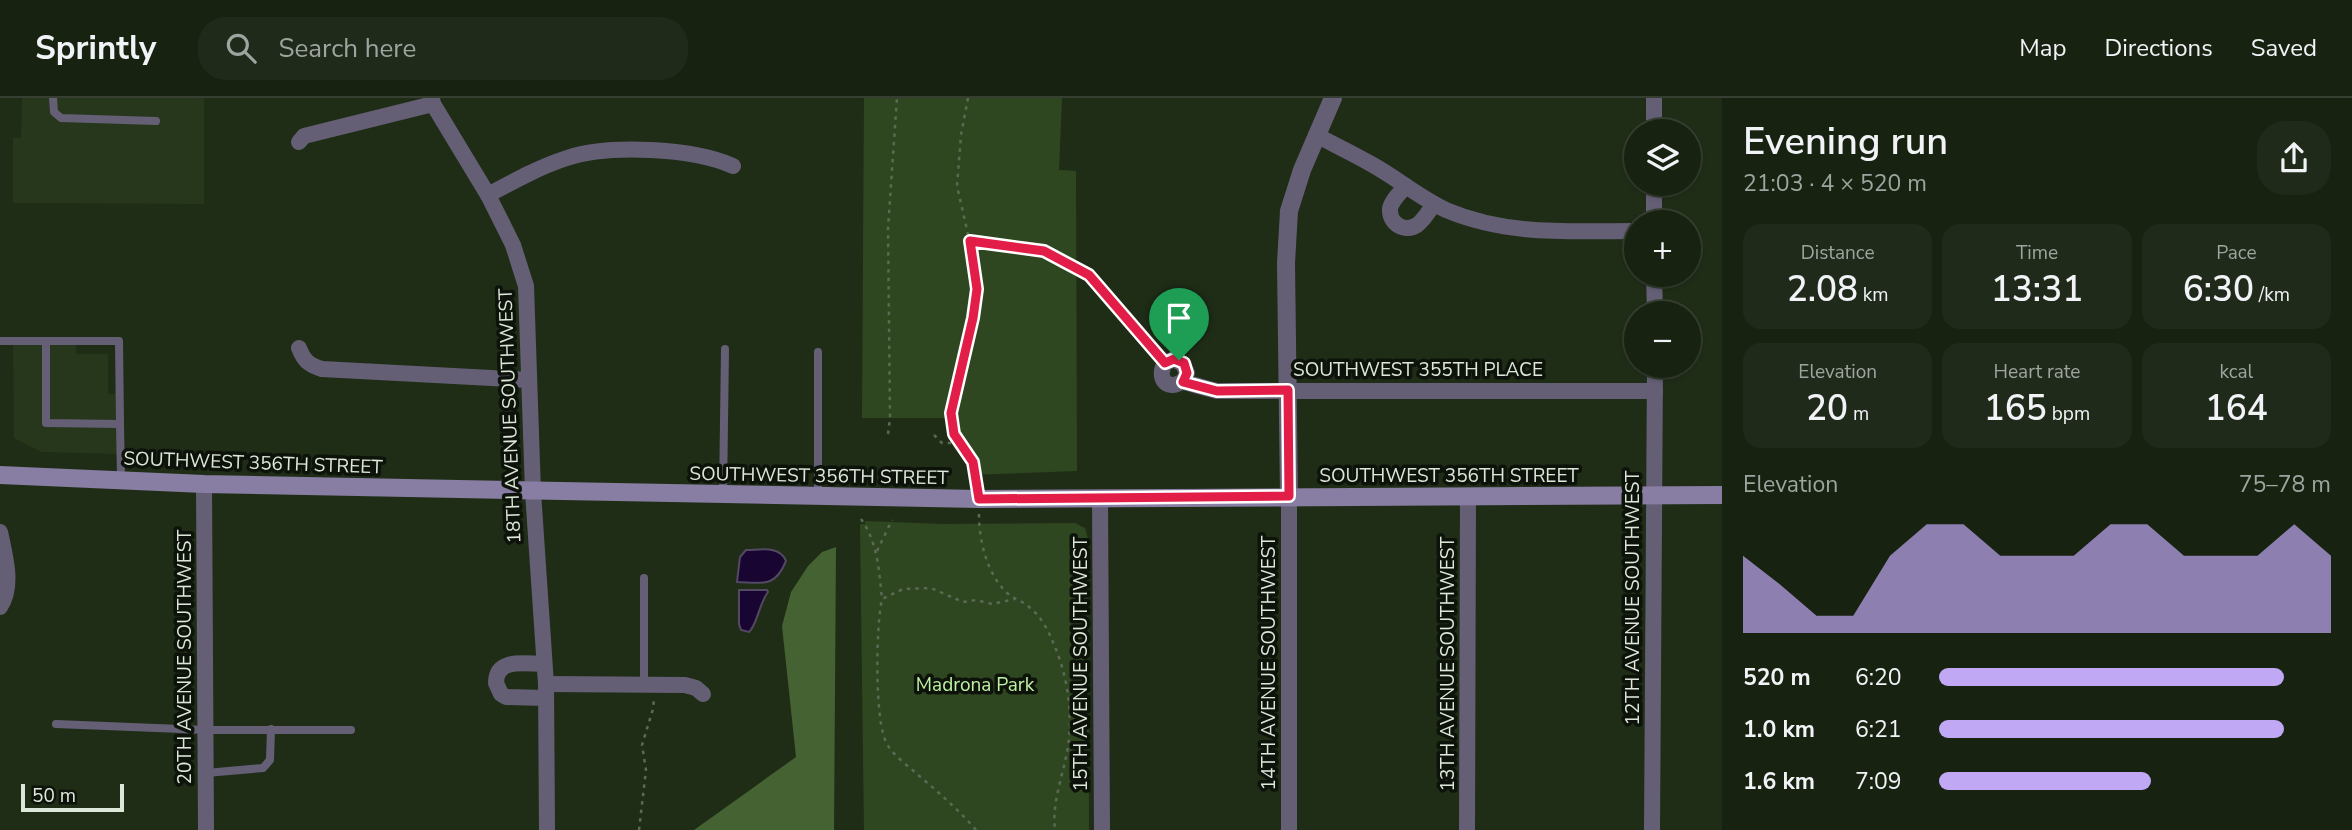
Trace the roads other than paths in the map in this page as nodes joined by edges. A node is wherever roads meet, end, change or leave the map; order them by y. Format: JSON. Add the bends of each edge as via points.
{"nodes":[{"id":1,"x":53,"y":98,"type":"edge"},
{"id":2,"x":1333,"y":98,"type":"edge"},
{"id":3,"x":1654,"y":98,"type":"edge"},
{"id":4,"x":432,"y":101,"type":"edge"},
{"id":5,"x":1654,"y":119,"type":"edge"},
{"id":6,"x":156,"y":121,"type":"dead end"},
{"id":7,"x":1316,"y":135,"type":"junction"},
{"id":8,"x":299,"y":142,"type":"dead end"},
{"id":9,"x":733,"y":166,"type":"dead end"},
{"id":10,"x":1406,"y":186,"type":"junction"},
{"id":11,"x":488,"y":195,"type":"junction"},
{"id":12,"x":1434,"y":204,"type":"junction"},
{"id":13,"x":1624,"y":231,"type":"edge"},
{"id":14,"x":1089,"y":275,"type":"road end"},
{"id":15,"x":0,"y":341,"type":"edge"},
{"id":16,"x":46,"y":341,"type":"junction"},
{"id":17,"x":299,"y":348,"type":"dead end"},
{"id":18,"x":725,"y":349,"type":"dead end"},
{"id":19,"x":818,"y":352,"type":"dead end"},
{"id":20,"x":1165,"y":363,"type":"joint"},
{"id":21,"x":1655,"y":378,"type":"edge"},
{"id":22,"x":529,"y":380,"type":"junction"},
{"id":23,"x":1288,"y":390,"type":"junction"},
{"id":24,"x":1655,"y":391,"type":"junction"},
{"id":25,"x":120,"y":424,"type":"junction"},
{"id":26,"x":0,"y":475,"type":"edge"},
{"id":27,"x":121,"y":479,"type":"junction"},
{"id":28,"x":204,"y":484,"type":"junction"},
{"id":29,"x":533,"y":492,"type":"junction"},
{"id":30,"x":723,"y":495,"type":"junction"},
{"id":31,"x":1652,"y":495,"type":"junction"},
{"id":32,"x":1722,"y":495,"type":"edge"},
{"id":33,"x":818,"y":496,"type":"junction"},
{"id":34,"x":1289,"y":496,"type":"junction"},
{"id":35,"x":1468,"y":497,"type":"junction"},
{"id":36,"x":1100,"y":498,"type":"junction"},
{"id":37,"x":0,"y":532,"type":"edge"},
{"id":38,"x":644,"y":578,"type":"dead end"},
{"id":39,"x":0,"y":607,"type":"edge"},
{"id":40,"x":544,"y":664,"type":"junction"},
{"id":41,"x":649,"y":685,"type":"junction"},
{"id":42,"x":546,"y":691,"type":"junction"},
{"id":43,"x":704,"y":694,"type":"dead end"},
{"id":44,"x":56,"y":724,"type":"dead end"},
{"id":45,"x":271,"y":729,"type":"junction"},
{"id":46,"x":206,"y":730,"type":"junction"},
{"id":47,"x":351,"y":730,"type":"dead end"},
{"id":48,"x":206,"y":773,"type":"junction"},
{"id":49,"x":206,"y":830,"type":"edge"},
{"id":50,"x":547,"y":830,"type":"edge"},
{"id":51,"x":1102,"y":830,"type":"edge"},
{"id":52,"x":1289,"y":830,"type":"edge"},
{"id":53,"x":1467,"y":830,"type":"edge"},
{"id":54,"x":1652,"y":830,"type":"edge"}],
"edges":[{"from":1,"to":6,"type":"lane","via":[[54,112],[61,118]]},
{"from":2,"to":7,"type":"street"},
{"from":3,"to":5,"type":"street"},
{"from":4,"to":8,"type":"street","via":[[304,136]]},
{"from":4,"to":11,"type":"street","name":"18TH AVENUE SOUTHWEST"},
{"from":7,"to":10,"type":"street"},
{"from":7,"to":23,"type":"street","via":[[1289,211]]},
{"from":9,"to":11,"type":"street","via":[[698,154],[606,152],[569,157]]},
{"from":10,"to":12,"type":"street"},
{"from":10,"to":12,"type":"street","via":[[1390,209],[1397,225],[1408,229],[1419,224]]},
{"from":11,"to":22,"type":"street","name":"18TH AVENUE SOUTHWEST","via":[[526,286]]},
{"from":12,"to":13,"type":"street","via":[[1473,220],[1517,229]]},
{"from":14,"to":20,"type":"lane"},
{"from":15,"to":16,"type":"lane"},
{"from":16,"to":25,"type":"lane","via":[[119,341]]},
{"from":16,"to":25,"type":"lane","via":[[46,424]]},
{"from":17,"to":22,"type":"street","via":[[311,366],[323,369]]},
{"from":18,"to":30,"type":"lane"},
{"from":19,"to":33,"type":"lane"},
{"from":20,"to":23,"type":"street","name":"SOUTHWEST 355TH PLACE","via":[[1174,359],[1184,363],[1187,373],[1183,382],[1217,391]]},
{"from":21,"to":24,"type":"street","name":"12TH AVENUE SOUTHWEST"},
{"from":22,"to":29,"type":"street","name":"18TH AVENUE SOUTHWEST"},
{"from":23,"to":24,"type":"street","name":"SOUTHWEST 355TH PLACE"},
{"from":23,"to":34,"type":"street"},
{"from":24,"to":31,"type":"street","name":"12TH AVENUE SOUTHWEST"},
{"from":25,"to":27,"type":"lane"},
{"from":26,"to":27,"type":"main road","name":"SOUTHWEST 356TH STREET"},
{"from":27,"to":28,"type":"main road","name":"SOUTHWEST 356TH STREET"},
{"from":28,"to":29,"type":"main road","name":"SOUTHWEST 356TH STREET"},
{"from":28,"to":46,"type":"street","name":"20TH AVENUE SOUTHWEST"},
{"from":29,"to":30,"type":"main road","name":"SOUTHWEST 356TH STREET"},
{"from":29,"to":40,"type":"street","name":"18TH AVENUE SOUTHWEST"},
{"from":30,"to":33,"type":"main road","name":"SOUTHWEST 356TH STREET"},
{"from":31,"to":32,"type":"main road","name":"SOUTHWEST 356TH STREET"},
{"from":31,"to":35,"type":"main road","name":"SOUTHWEST 356TH STREET"},
{"from":31,"to":54,"type":"street","name":"12TH AVENUE SOUTHWEST"},
{"from":33,"to":36,"type":"main road","name":"SOUTHWEST 356TH STREET"},
{"from":34,"to":35,"type":"main road","name":"SOUTHWEST 356TH STREET"},
{"from":34,"to":36,"type":"main road","name":"SOUTHWEST 356TH STREET"},
{"from":34,"to":52,"type":"street","name":"14TH AVENUE SOUTHWEST"},
{"from":35,"to":53,"type":"street","name":"13TH AVENUE SOUTHWEST"},
{"from":36,"to":51,"type":"street","name":"15TH AVENUE SOUTHWEST"},
{"from":37,"to":39,"type":"street","via":[[7,579],[6,598]]},
{"from":38,"to":41,"type":"lane"},
{"from":40,"to":42,"type":"street","name":"18TH AVENUE SOUTHWEST"},
{"from":40,"to":42,"type":"street","via":[[507,664],[498,672],[496,683],[506,697]]},
{"from":41,"to":42,"type":"street"},
{"from":41,"to":43,"type":"street","via":[[685,685]]},
{"from":42,"to":50,"type":"street","name":"18TH AVENUE SOUTHWEST"},
{"from":44,"to":46,"type":"lane"},
{"from":45,"to":46,"type":"lane"},
{"from":45,"to":47,"type":"lane"},
{"from":45,"to":48,"type":"lane","via":[[270,760],[263,768]]},
{"from":46,"to":48,"type":"street","name":"20TH AVENUE SOUTHWEST"},
{"from":48,"to":49,"type":"street","name":"20TH AVENUE SOUTHWEST"}]}
